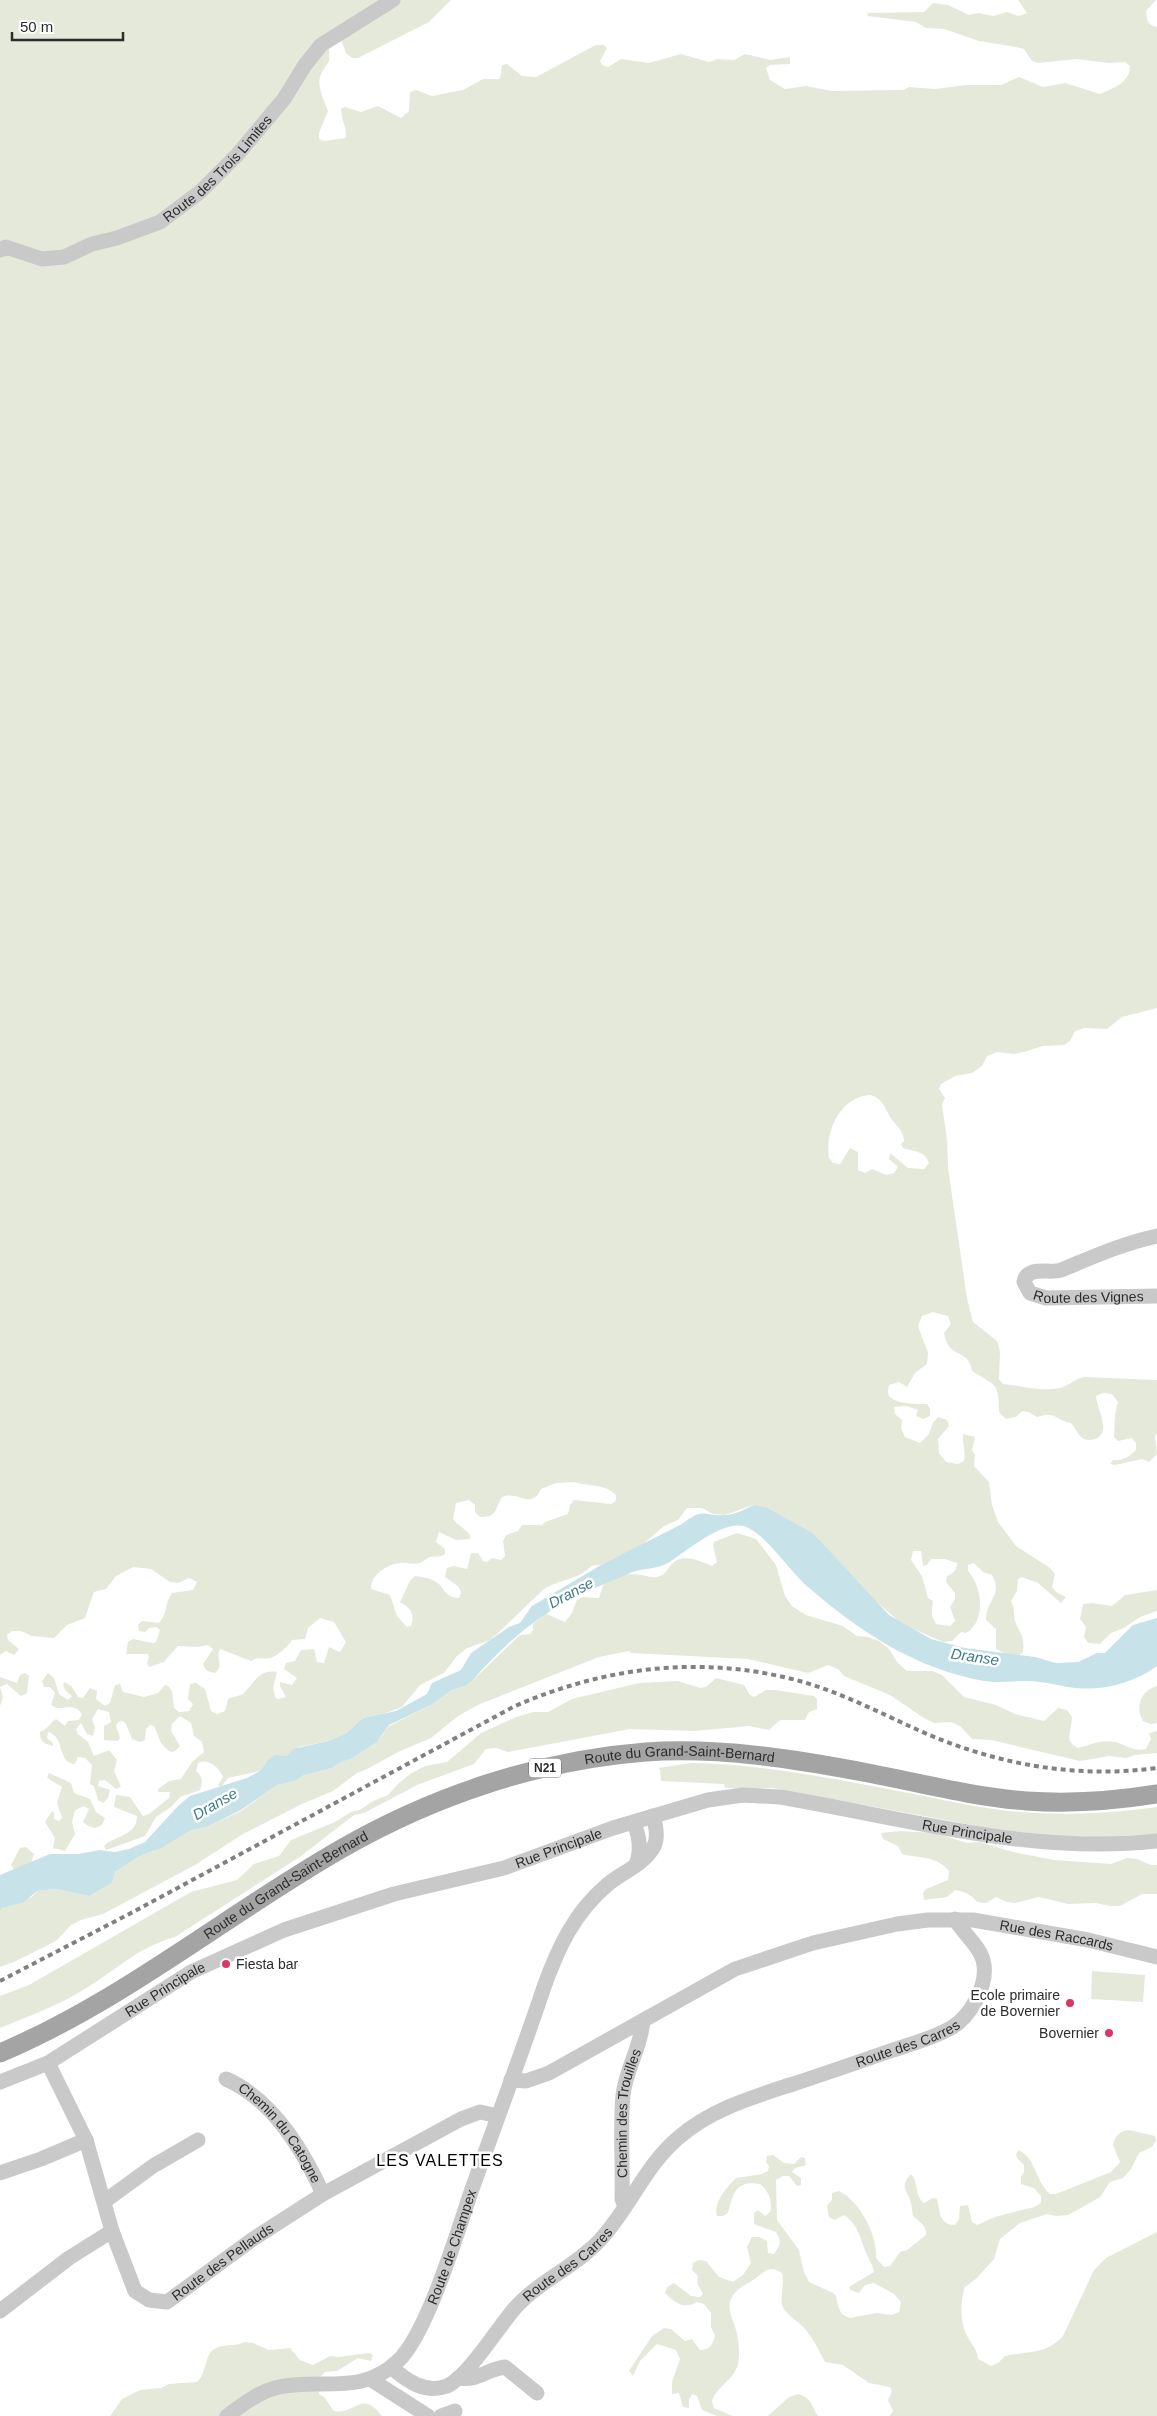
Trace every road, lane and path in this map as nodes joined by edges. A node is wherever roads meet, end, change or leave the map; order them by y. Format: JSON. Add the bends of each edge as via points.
{"nodes":[{"id":1,"x":393,"y":0,"type":"edge"},
{"id":2,"x":0,"y":250,"type":"edge"},
{"id":3,"x":1157,"y":1236,"type":"edge"},
{"id":4,"x":1157,"y":1296,"type":"edge"},
{"id":5,"x":1157,"y":1794,"type":"edge"},
{"id":6,"x":653,"y":1816,"type":"junction"},
{"id":7,"x":634,"y":1822,"type":"junction"},
{"id":8,"x":1157,"y":1841,"type":"edge"},
{"id":9,"x":636,"y":1865,"type":"junction"},
{"id":10,"x":955,"y":1919,"type":"junction"},
{"id":11,"x":1157,"y":1957,"type":"edge"},
{"id":12,"x":643,"y":2021,"type":"junction"},
{"id":13,"x":0,"y":2053,"type":"edge"},
{"id":14,"x":48,"y":2063,"type":"junction"},
{"id":15,"x":226,"y":2079,"type":"dead end"},
{"id":16,"x":511,"y":2080,"type":"junction"},
{"id":17,"x":0,"y":2082,"type":"edge"},
{"id":18,"x":498,"y":2116,"type":"junction"},
{"id":19,"x":86,"y":2140,"type":"junction"},
{"id":20,"x":198,"y":2140,"type":"dead end"},
{"id":21,"x":0,"y":2173,"type":"edge"},
{"id":22,"x":323,"y":2194,"type":"junction"},
{"id":23,"x":105,"y":2201,"type":"junction"},
{"id":24,"x":625,"y":2206,"type":"junction"},
{"id":25,"x":112,"y":2231,"type":"junction"},
{"id":26,"x":3,"y":2304,"type":"edge"},
{"id":27,"x":391,"y":2367,"type":"junction"},
{"id":28,"x":458,"y":2378,"type":"junction"},
{"id":29,"x":370,"y":2379,"type":"junction"},
{"id":30,"x":537,"y":2393,"type":"dead end"},
{"id":31,"x":227,"y":2416,"type":"edge"},
{"id":32,"x":428,"y":2416,"type":"edge"}],
"edges":[{"from":1,"to":2,"type":"street","name":"Route des Trois Limites","via":[[321,45],[284,99],[237,155],[200,192],[160,222],[92,244],[64,257],[42,259],[6,247]]},
{"from":3,"to":4,"type":"street","name":"Route des Vignes","via":[[1058,1271],[1031,1272],[1024,1282],[1030,1293],[1046,1298]]},
{"from":5,"to":13,"type":"main road","name":"Route du Grand-Saint-Bernard","number":"N21","via":[[1094,1801],[1028,1801],[977,1795],[798,1761],[732,1753],[646,1752],[558,1765],[450,1797],[374,1831],[317,1863],[112,1995],[48,2031]]},
{"from":6,"to":7,"type":"street","name":"Rue Principale"},
{"from":6,"to":8,"type":"street","name":"Rue Principale","via":[[718,1798],[766,1795],[1017,1840],[1063,1845]]},
{"from":6,"to":9,"type":"street","name":"Route de Champex","via":[[655,1844]]},
{"from":7,"to":9,"type":"street","via":[[640,1842]]},
{"from":7,"to":14,"type":"street","name":"Rue Principale","via":[[504,1868],[394,1894],[284,1930],[191,1972]]},
{"from":9,"to":16,"type":"street","name":"Route de Champex","via":[[598,1894],[571,1925],[554,1961]]},
{"from":10,"to":11,"type":"street","name":"Rue des Raccards","via":[[1088,1940]]},
{"from":10,"to":12,"type":"street","via":[[897,1924],[814,1943],[735,1969]]},
{"from":10,"to":24,"type":"street","name":"Route des Carres","via":[[977,1948],[984,1965],[978,1994],[964,2019],[916,2042],[758,2096],[701,2120],[665,2151]]},
{"from":12,"to":16,"type":"street","via":[[539,2078],[526,2082]]},
{"from":12,"to":24,"type":"street","name":"Chemin des Trouilles","via":[[641,2038],[623,2094],[622,2199]]},
{"from":14,"to":17,"type":"street","name":"Rue Principale"},
{"from":14,"to":19,"type":"street","name":"Route des Pellauds"},
{"from":15,"to":22,"type":"street","name":"Chemin du Catogne","via":[[239,2085],[278,2120]]},
{"from":16,"to":18,"type":"street","name":"Route de Champex"},
{"from":18,"to":22,"type":"street","name":"Route des Pellauds","via":[[480,2112],[469,2115]]},
{"from":18,"to":27,"type":"street","name":"Route de Champex","via":[[429,2308],[407,2350]]},
{"from":19,"to":21,"type":"street"},
{"from":19,"to":23,"type":"street","name":"Route des Pellauds"},
{"from":20,"to":23,"type":"street","via":[[153,2166]]},
{"from":22,"to":25,"type":"street","name":"Route des Pellauds","via":[[253,2239],[167,2302],[150,2300],[135,2291]]},
{"from":23,"to":25,"type":"street","name":"Route des Pellauds"},
{"from":24,"to":28,"type":"street","name":"Route des Carres","via":[[598,2242],[516,2307]]},
{"from":25,"to":26,"type":"street"},
{"from":27,"to":28,"type":"street","name":"Route des Carres","via":[[412,2384],[429,2388],[448,2386]]},
{"from":27,"to":29,"type":"street","name":"Route de Champex"},
{"from":28,"to":30,"type":"street","via":[[472,2380],[491,2369],[505,2367]]},
{"from":29,"to":31,"type":"street","name":"Route de Champex","via":[[348,2384],[273,2389],[254,2397]]},
{"from":29,"to":32,"type":"street"}]}
